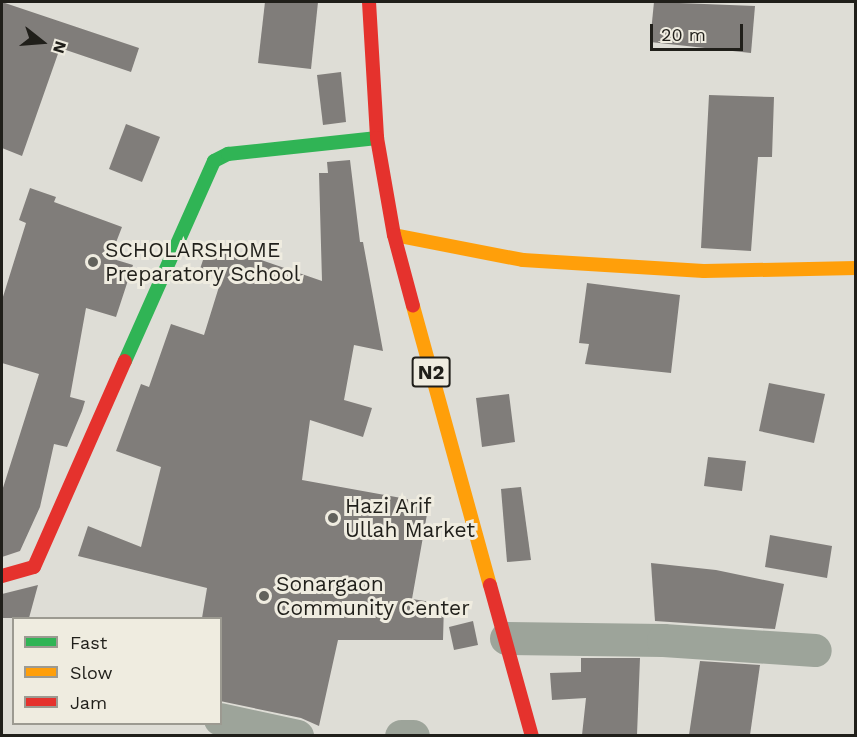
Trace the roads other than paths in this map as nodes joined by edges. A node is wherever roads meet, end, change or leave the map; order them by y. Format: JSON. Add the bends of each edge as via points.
{"nodes":[{"id":1,"x":369,"y":2,"type":"edge"},
{"id":2,"x":376,"y":138,"type":"junction"},
{"id":3,"x":394,"y":235,"type":"junction"},
{"id":4,"x":855,"y":268,"type":"edge"},
{"id":5,"x":2,"y":576,"type":"edge"},
{"id":6,"x":506,"y":638,"type":"junction"},
{"id":7,"x":815,"y":650,"type":"dead end"},
{"id":8,"x":222,"y":719,"type":"edge"},
{"id":9,"x":297,"y":735,"type":"edge"},
{"id":10,"x":401,"y":735,"type":"edge"},
{"id":11,"x":413,"y":735,"type":"edge"},
{"id":12,"x":532,"y":735,"type":"edge"}],
"edges":[{"from":1,"to":2,"type":"main road","number":"N2"},
{"from":2,"to":3,"type":"main road","number":"N2"},
{"from":2,"to":5,"type":"main road","via":[[228,154],[214,161],[34,567]]},
{"from":3,"to":4,"type":"main road","via":[[523,260],[704,271]]},
{"from":3,"to":6,"type":"main road","number":"N2"},
{"from":6,"to":7,"type":"street","via":[[663,640]]},
{"from":6,"to":12,"type":"main road","number":"N2"},
{"from":8,"to":9,"type":"street"},
{"from":10,"to":11,"type":"street"}]}
